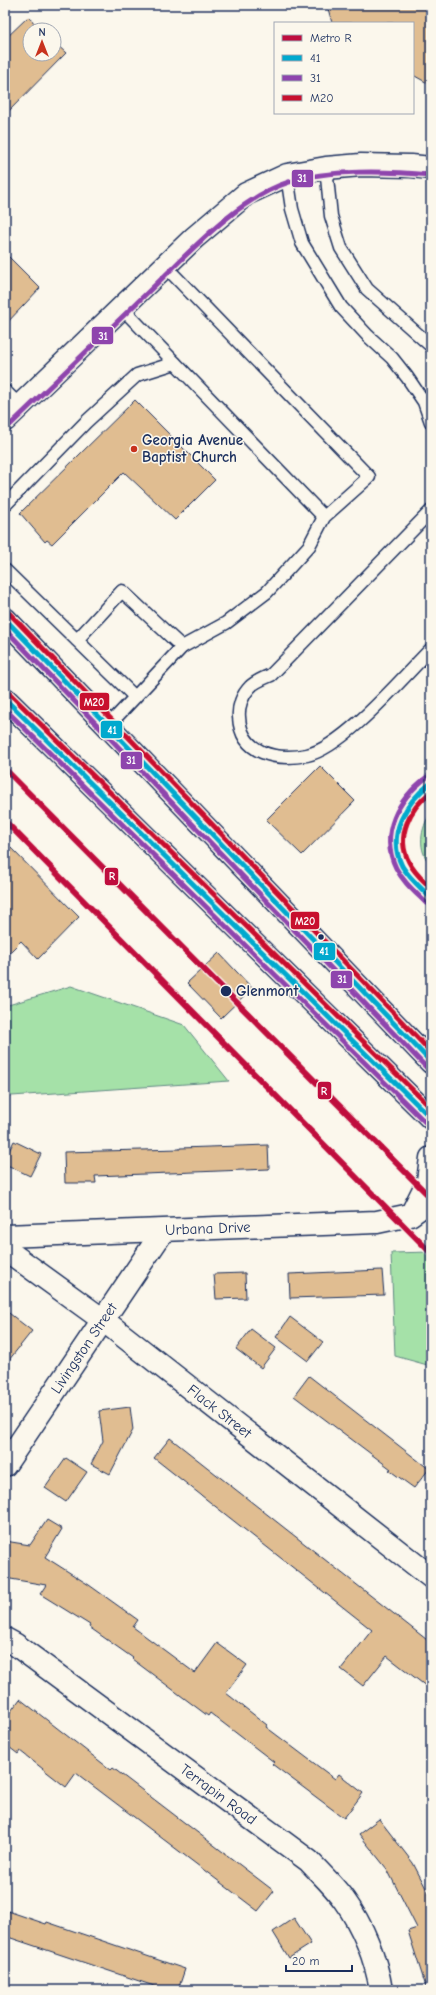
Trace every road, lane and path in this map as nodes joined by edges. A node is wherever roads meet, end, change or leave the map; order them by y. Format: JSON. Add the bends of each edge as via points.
{"nodes":[{"id":1,"x":326,"y":168,"type":"junction"},
{"id":2,"x":431,"y":168,"type":"edge"},
{"id":3,"x":287,"y":175,"type":"junction"},
{"id":4,"x":165,"y":266,"type":"junction"},
{"id":5,"x":122,"y":308,"type":"junction"},
{"id":6,"x":419,"y":333,"type":"junction"},
{"id":7,"x":431,"y":346,"type":"edge"},
{"id":8,"x":431,"y":355,"type":"edge"},
{"id":9,"x":175,"y":363,"type":"junction"},
{"id":10,"x":10,"y":406,"type":"edge"},
{"id":11,"x":431,"y":422,"type":"edge"},
{"id":12,"x":5,"y":504,"type":"edge"},
{"id":13,"x":431,"y":511,"type":"edge"},
{"id":14,"x":324,"y":518,"type":"junction"},
{"id":15,"x":5,"y":570,"type":"edge"},
{"id":16,"x":5,"y":619,"type":"edge"},
{"id":17,"x":77,"y":640,"type":"junction"},
{"id":18,"x":182,"y":647,"type":"junction"},
{"id":19,"x":431,"y":649,"type":"edge"},
{"id":20,"x":136,"y":697,"type":"junction"},
{"id":21,"x":5,"y":699,"type":"edge"},
{"id":22,"x":107,"y":727,"type":"junction"},
{"id":23,"x":431,"y":783,"type":"edge"},
{"id":24,"x":431,"y":898,"type":"edge"},
{"id":25,"x":431,"y":1062,"type":"edge"},
{"id":26,"x":431,"y":1118,"type":"edge"},
{"id":27,"x":431,"y":1158,"type":"edge"},
{"id":28,"x":431,"y":1200,"type":"edge"},
{"id":29,"x":410,"y":1216,"type":"junction"},
{"id":30,"x":163,"y":1231,"type":"junction"},
{"id":31,"x":5,"y":1236,"type":"edge"},
{"id":32,"x":5,"y":1249,"type":"edge"},
{"id":33,"x":103,"y":1320,"type":"junction"},
{"id":34,"x":5,"y":1465,"type":"edge"},
{"id":35,"x":431,"y":1577,"type":"edge"},
{"id":36,"x":5,"y":1639,"type":"edge"},
{"id":37,"x":381,"y":1990,"type":"edge"}],
"edges":[{"from":1,"to":2,"type":"street","via":[[361,165]]},
{"from":1,"to":3,"type":"street"},
{"from":1,"to":6,"type":"lane","via":[[331,216],[341,248],[367,289]]},
{"from":3,"to":4,"type":"street","via":[[246,194]]},
{"from":3,"to":11,"type":"lane","via":[[295,221],[302,243],[312,261],[341,307],[403,372],[424,402]]},
{"from":4,"to":5,"type":"street"},
{"from":4,"to":14,"type":"lane","via":[[369,477]]},
{"from":5,"to":9,"type":"lane"},
{"from":5,"to":10,"type":"street"},
{"from":6,"to":7,"type":"lane"},
{"from":6,"to":8,"type":"lane"},
{"from":9,"to":12,"type":"lane","via":[[137,375],[86,422]]},
{"from":9,"to":14,"type":"lane"},
{"from":13,"to":19,"type":"lane","via":[[275,670],[250,687],[238,708],[239,727],[246,743],[266,755],[280,756],[308,755],[330,744],[351,729]]},
{"from":14,"to":18,"type":"lane","via":[[309,546],[267,592],[226,623]]},
{"from":15,"to":17,"type":"lane"},
{"from":16,"to":22,"type":"street"},
{"from":17,"to":18,"type":"lane","via":[[122,591]]},
{"from":17,"to":20,"type":"lane"},
{"from":18,"to":20,"type":"lane"},
{"from":20,"to":22,"type":"lane"},
{"from":21,"to":26,"type":"street"},
{"from":22,"to":25,"type":"street"},
{"from":23,"to":24,"type":"lane","via":[[416,793],[406,807],[396,840],[399,857],[410,877]]},
{"from":27,"to":29,"type":"street","via":[[428,1181]]},
{"from":28,"to":29,"type":"street","name":"Urbana Drive"},
{"from":29,"to":30,"type":"street","name":"Urbana Drive","via":[[377,1222]]},
{"from":30,"to":31,"type":"street","name":"Urbana Drive"},
{"from":30,"to":33,"type":"street","name":"Livingston Street"},
{"from":32,"to":33,"type":"street","name":"Flack Street"},
{"from":33,"to":34,"type":"street","name":"Livingston Street"},
{"from":33,"to":35,"type":"street","name":"Flack Street"},
{"from":36,"to":37,"type":"street","name":"Terrapin Road","via":[[309,1861],[344,1900],[365,1937]]}]}
